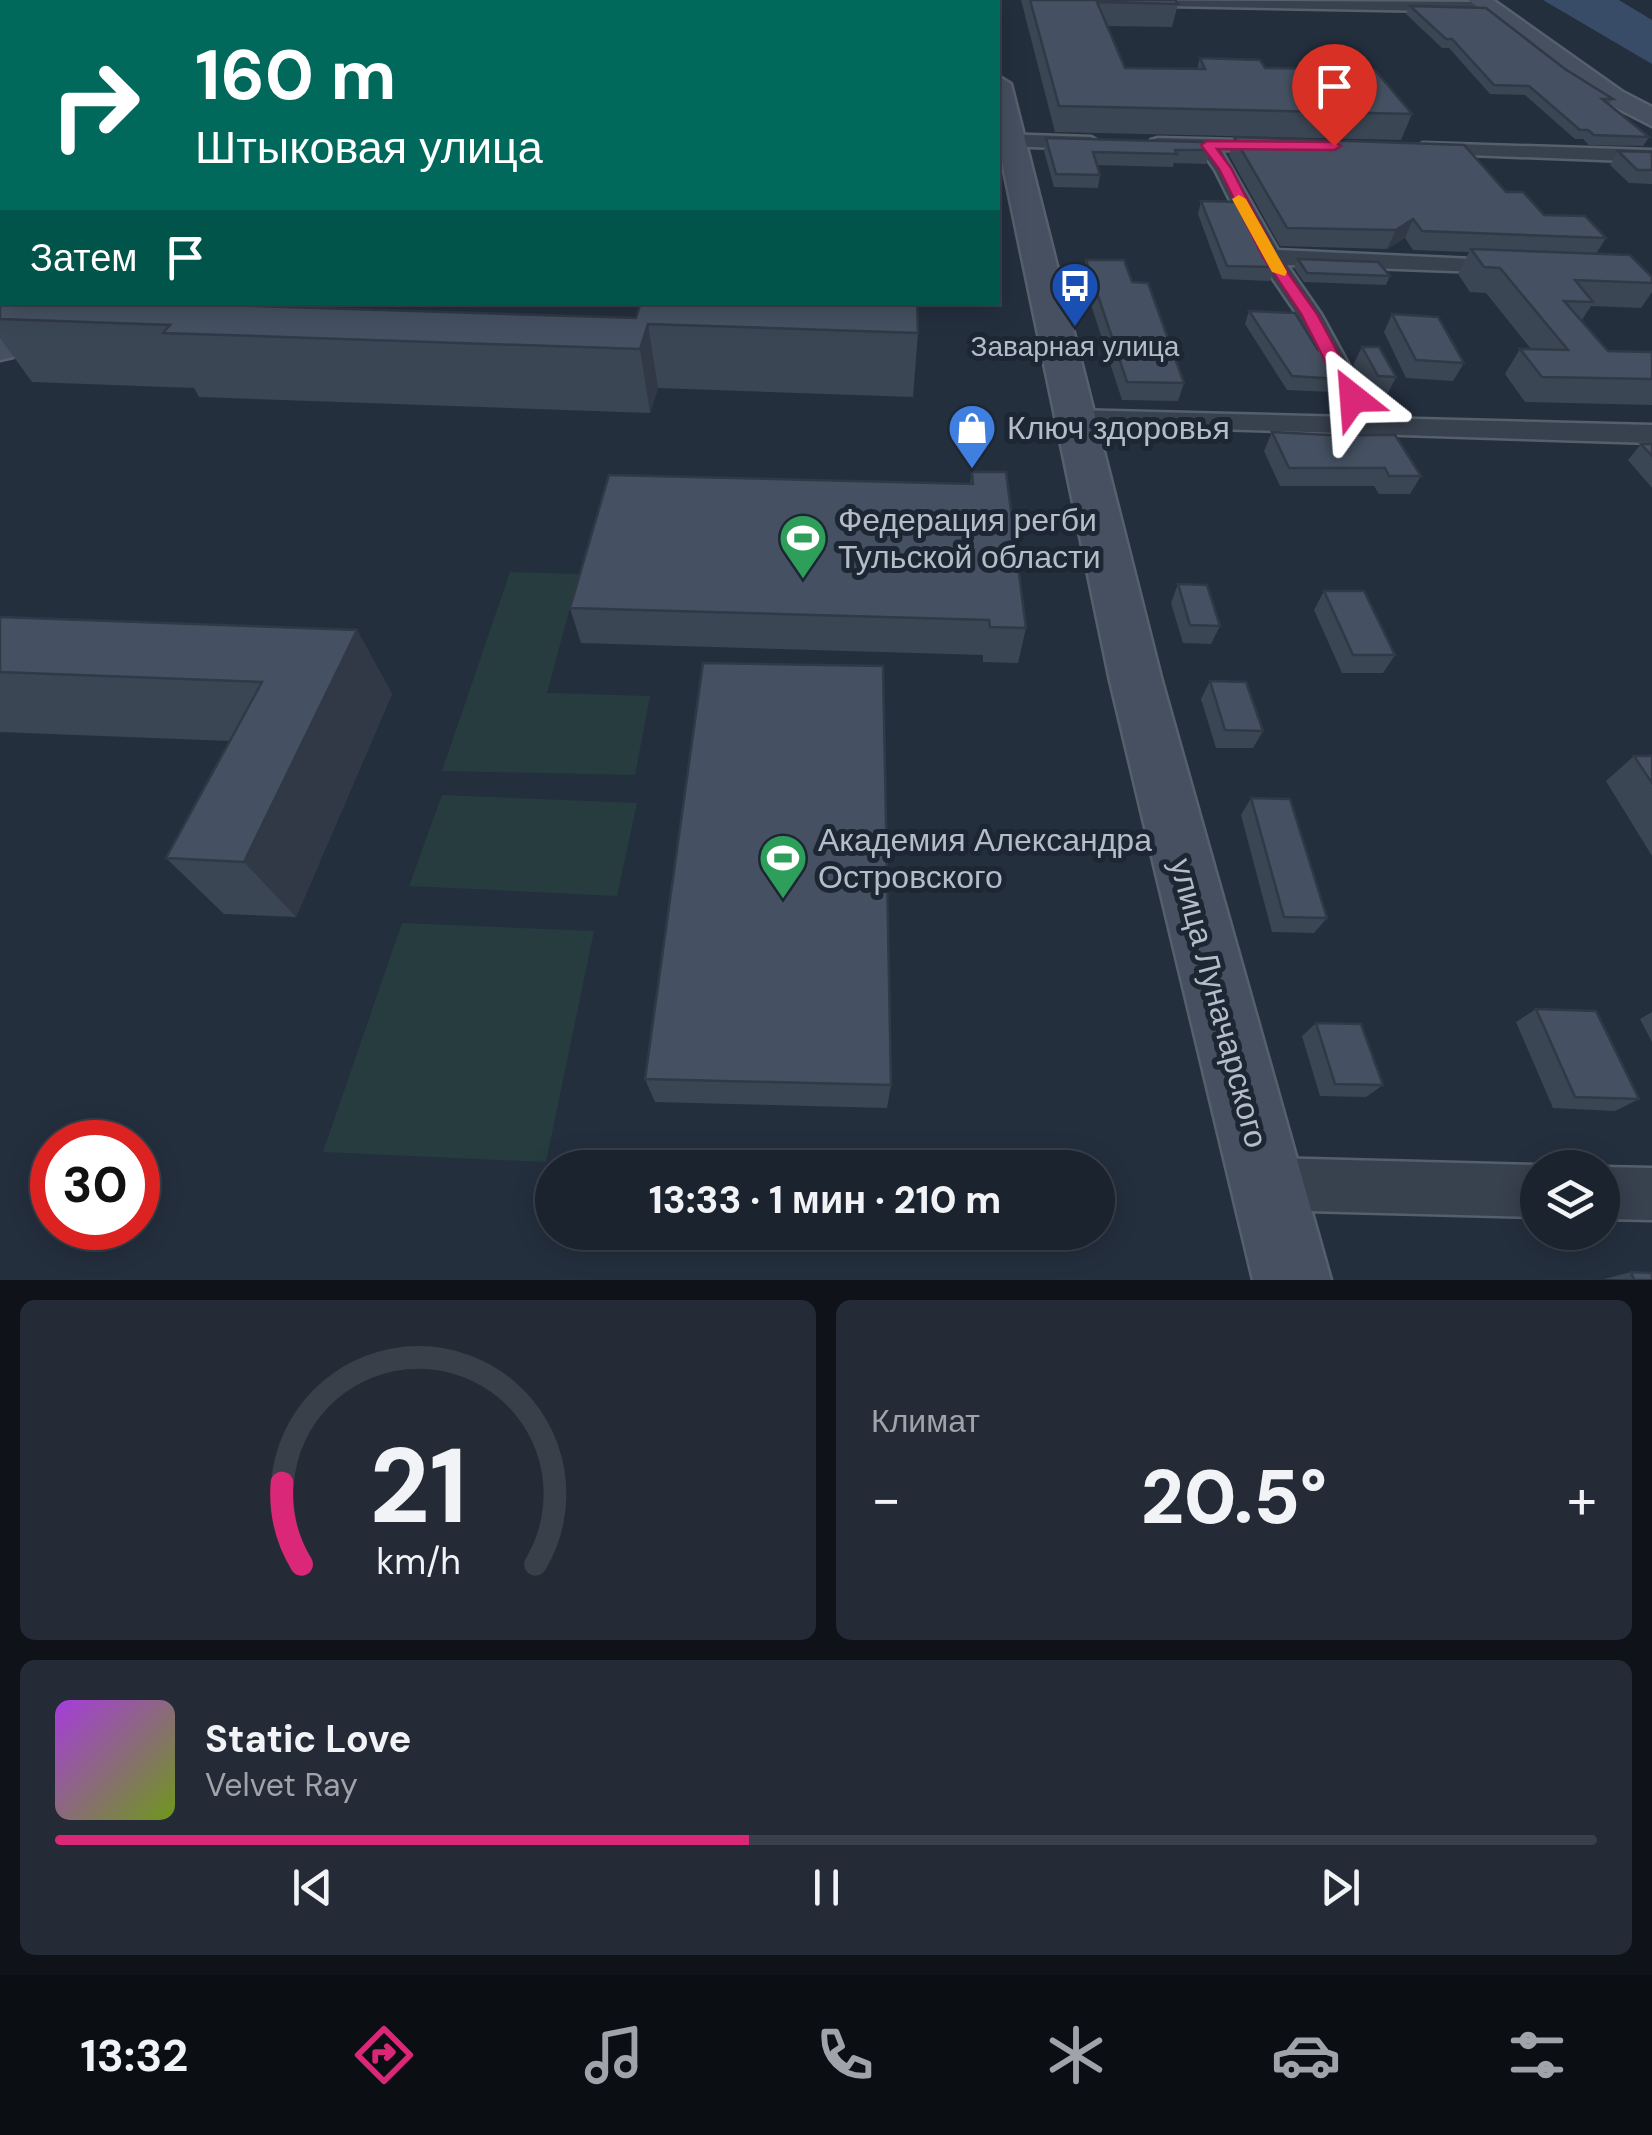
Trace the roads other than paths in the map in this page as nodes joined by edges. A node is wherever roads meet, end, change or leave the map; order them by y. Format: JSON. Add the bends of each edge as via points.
{"nodes":[{"id":1,"x":1060,"y":0,"type":"edge"},
{"id":2,"x":1484,"y":3,"type":"edge"},
{"id":3,"x":1000,"y":107,"type":"edge"},
{"id":4,"x":1652,"y":118,"type":"edge"},
{"id":5,"x":1003,"y":141,"type":"edge"},
{"id":6,"x":1207,"y":145,"type":"junction"},
{"id":7,"x":1300,"y":145,"type":"edge"},
{"id":8,"x":1398,"y":148,"type":"edge"},
{"id":9,"x":1652,"y":156,"type":"edge"},
{"id":10,"x":1270,"y":257,"type":"junction"},
{"id":11,"x":1524,"y":267,"type":"edge"},
{"id":12,"x":50,"y":305,"type":"edge"},
{"id":13,"x":0,"y":349,"type":"edge"},
{"id":14,"x":1072,"y":418,"type":"junction"},
{"id":15,"x":1368,"y":426,"type":"junction"},
{"id":16,"x":1652,"y":434,"type":"edge"},
{"id":17,"x":1266,"y":1184,"type":"junction"},
{"id":18,"x":1520,"y":1191,"type":"edge"},
{"id":19,"x":1620,"y":1193,"type":"edge"},
{"id":20,"x":1652,"y":1194,"type":"edge"},
{"id":21,"x":1292,"y":1280,"type":"edge"}],
"edges":[{"from":1,"to":2,"type":"street"},
{"from":2,"to":4,"type":"main road"},
{"from":3,"to":5,"type":"main road","name":"улица Луначарского"},
{"from":5,"to":6,"type":"street"},
{"from":5,"to":14,"type":"main road","name":"улица Луначарского"},
{"from":6,"to":7,"type":"street"},
{"from":6,"to":10,"type":"street"},
{"from":8,"to":9,"type":"street"},
{"from":10,"to":11,"type":"street"},
{"from":10,"to":15,"type":"street","via":[[1309,314]]},
{"from":12,"to":13,"type":"main road"},
{"from":14,"to":15,"type":"street"},
{"from":14,"to":17,"type":"main road","name":"улица Луначарского"},
{"from":15,"to":16,"type":"street"},
{"from":17,"to":18,"type":"street"},
{"from":17,"to":21,"type":"main road","name":"улица Луначарского"},
{"from":19,"to":20,"type":"street"}]}
